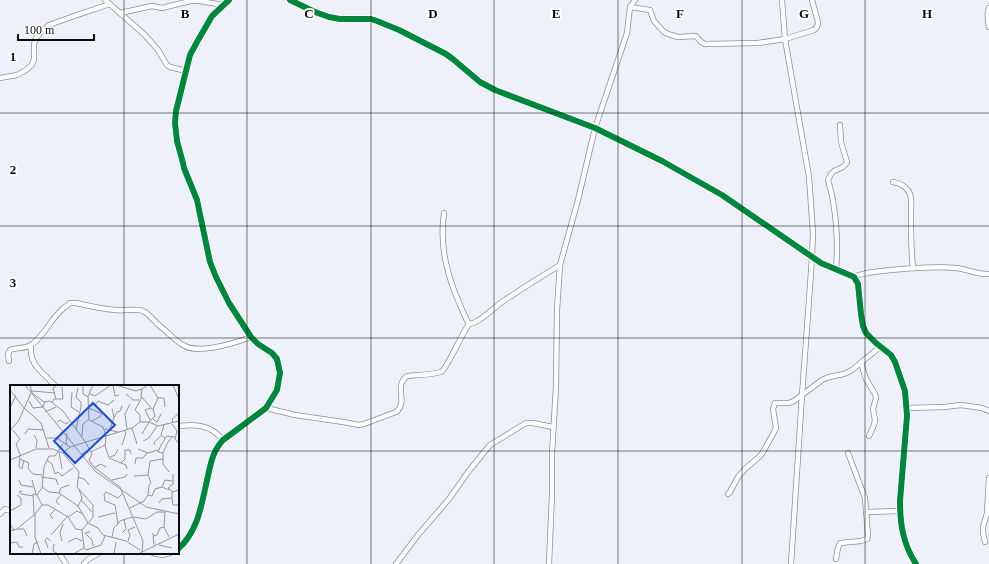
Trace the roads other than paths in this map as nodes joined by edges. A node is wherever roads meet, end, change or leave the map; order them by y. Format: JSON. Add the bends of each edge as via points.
{"nodes":[{"id":1,"x":106,"y":0,"type":"edge"},
{"id":2,"x":229,"y":0,"type":"edge"},
{"id":3,"x":290,"y":0,"type":"edge"},
{"id":4,"x":635,"y":0,"type":"edge"},
{"id":5,"x":782,"y":0,"type":"edge"},
{"id":6,"x":812,"y":0,"type":"edge"},
{"id":7,"x":110,"y":4,"type":"junction"},
{"id":8,"x":224,"y":5,"type":"junction"},
{"id":9,"x":630,"y":7,"type":"junction"},
{"id":10,"x":989,"y":8,"type":"edge"},
{"id":11,"x":120,"y":12,"type":"junction"},
{"id":12,"x":989,"y":27,"type":"edge"},
{"id":13,"x":785,"y":39,"type":"junction"},
{"id":14,"x":186,"y":72,"type":"junction"},
{"id":15,"x":0,"y":78,"type":"edge"},
{"id":16,"x":840,"y":125,"type":"dead end"},
{"id":17,"x":595,"y":128,"type":"junction"},
{"id":18,"x":893,"y":182,"type":"dead end"},
{"id":19,"x":444,"y":213,"type":"dead end"},
{"id":20,"x":812,"y":258,"type":"junction"},
{"id":21,"x":560,"y":265,"type":"junction"},
{"id":22,"x":913,"y":268,"type":"junction"},
{"id":23,"x":836,"y":270,"type":"junction"},
{"id":24,"x":989,"y":274,"type":"edge"},
{"id":25,"x":854,"y":277,"type":"junction"},
{"id":26,"x":469,"y":324,"type":"junction"},
{"id":27,"x":251,"y":337,"type":"junction"},
{"id":28,"x":31,"y":345,"type":"junction"},
{"id":29,"x":880,"y":347,"type":"junction"},
{"id":30,"x":9,"y":361,"type":"dead end"},
{"id":31,"x":861,"y":363,"type":"junction"},
{"id":32,"x":54,"y":385,"type":"edge"},
{"id":33,"x":802,"y":395,"type":"junction"},
{"id":34,"x":266,"y":408,"type":"junction"},
{"id":35,"x":907,"y":408,"type":"junction"},
{"id":36,"x":989,"y":412,"type":"edge"},
{"id":37,"x":179,"y":426,"type":"edge"},
{"id":38,"x":554,"y":427,"type":"junction"},
{"id":39,"x":869,"y":436,"type":"dead end"},
{"id":40,"x":223,"y":440,"type":"junction"},
{"id":41,"x":848,"y":453,"type":"dead end"},
{"id":42,"x":989,"y":478,"type":"edge"},
{"id":43,"x":728,"y":494,"type":"dead end"},
{"id":44,"x":10,"y":511,"type":"edge"},
{"id":45,"x":900,"y":511,"type":"junction"},
{"id":46,"x":866,"y":512,"type":"junction"},
{"id":47,"x":0,"y":514,"type":"edge"},
{"id":48,"x":984,"y":542,"type":"dead end"},
{"id":49,"x":179,"y":548,"type":"edge"},
{"id":50,"x":60,"y":554,"type":"edge"},
{"id":51,"x":97,"y":554,"type":"edge"},
{"id":52,"x":836,"y":559,"type":"dead end"},
{"id":53,"x":66,"y":564,"type":"edge"},
{"id":54,"x":84,"y":564,"type":"edge"},
{"id":55,"x":396,"y":564,"type":"edge"},
{"id":56,"x":549,"y":564,"type":"edge"},
{"id":57,"x":791,"y":564,"type":"edge"},
{"id":58,"x":916,"y":564,"type":"edge"}],
"edges":[{"from":1,"to":7,"type":"street"},
{"from":2,"to":8,"type":"street"},
{"from":3,"to":17,"type":"street","via":[[329,17],[378,21],[446,54],[480,82],[495,90]]},
{"from":4,"to":9,"type":"street"},
{"from":5,"to":13,"type":"street"},
{"from":6,"to":13,"type":"street","via":[[818,22],[817,28]]},
{"from":7,"to":11,"type":"street"},
{"from":7,"to":15,"type":"street","via":[[48,25],[36,38],[32,65],[17,74]]},
{"from":8,"to":11,"type":"street","via":[[190,1],[162,8],[152,6]]},
{"from":8,"to":14,"type":"street","via":[[212,16],[197,42],[190,55]]},
{"from":9,"to":13,"type":"street","via":[[650,10],[654,21],[664,32],[678,37],[693,35],[703,44],[758,43]]},
{"from":9,"to":17,"type":"street","via":[[627,33]]},
{"from":10,"to":12,"type":"street"},
{"from":11,"to":14,"type":"street","via":[[145,35],[167,65]]},
{"from":13,"to":20,"type":"street","via":[[809,177]]},
{"from":14,"to":27,"type":"street","via":[[176,111],[177,141],[184,168],[200,209],[213,270],[229,303]]},
{"from":16,"to":23,"type":"street","via":[[846,162],[843,167],[831,174],[828,180],[836,230]]},
{"from":17,"to":20,"type":"street","via":[[709,187]]},
{"from":17,"to":21,"type":"street"},
{"from":18,"to":22,"type":"street","via":[[902,184],[910,194]]},
{"from":19,"to":26,"type":"street","via":[[442,232],[447,267]]},
{"from":20,"to":23,"type":"street"},
{"from":20,"to":33,"type":"street"},
{"from":21,"to":26,"type":"street","via":[[503,301],[479,321]]},
{"from":21,"to":38,"type":"street"},
{"from":22,"to":24,"type":"street","via":[[947,267]]},
{"from":22,"to":25,"type":"street","via":[[864,273]]},
{"from":23,"to":25,"type":"street"},
{"from":25,"to":29,"type":"street","via":[[858,284],[866,333]]},
{"from":26,"to":34,"type":"street","via":[[442,371],[407,376],[402,380],[401,407],[396,412],[359,425]]},
{"from":27,"to":28,"type":"street","via":[[225,346],[192,348],[173,337],[143,311],[118,311],[76,303],[62,309],[38,340]]},
{"from":27,"to":34,"type":"street","via":[[272,353],[279,365],[277,390]]},
{"from":28,"to":30,"type":"street","via":[[10,350]]},
{"from":28,"to":32,"type":"street","via":[[33,361],[37,368]]},
{"from":29,"to":31,"type":"street"},
{"from":29,"to":35,"type":"street","via":[[891,355],[895,362],[905,391]]},
{"from":31,"to":33,"type":"street","via":[[844,374],[822,380]]},
{"from":31,"to":39,"type":"street","via":[[876,398],[873,410],[875,420]]},
{"from":33,"to":43,"type":"street","via":[[789,403],[775,403],[773,409],[776,428],[773,434],[763,452],[738,477]]},
{"from":33,"to":57,"type":"street"},
{"from":34,"to":40,"type":"street"},
{"from":35,"to":36,"type":"street","via":[[961,405],[982,408]]},
{"from":35,"to":45,"type":"street"},
{"from":37,"to":40,"type":"street","via":[[204,427]]},
{"from":38,"to":55,"type":"street","via":[[526,423],[490,445]]},
{"from":38,"to":56,"type":"street"},
{"from":40,"to":49,"type":"street","via":[[214,451],[194,528]]},
{"from":41,"to":46,"type":"street","via":[[864,495]]},
{"from":42,"to":48,"type":"street","via":[[987,513],[983,527]]},
{"from":44,"to":47,"type":"street","via":[[5,510]]},
{"from":45,"to":46,"type":"street"},
{"from":45,"to":58,"type":"street","via":[[902,532]]},
{"from":46,"to":52,"type":"street","via":[[867,539],[840,543]]},
{"from":50,"to":53,"type":"street"},
{"from":51,"to":54,"type":"street"}]}
